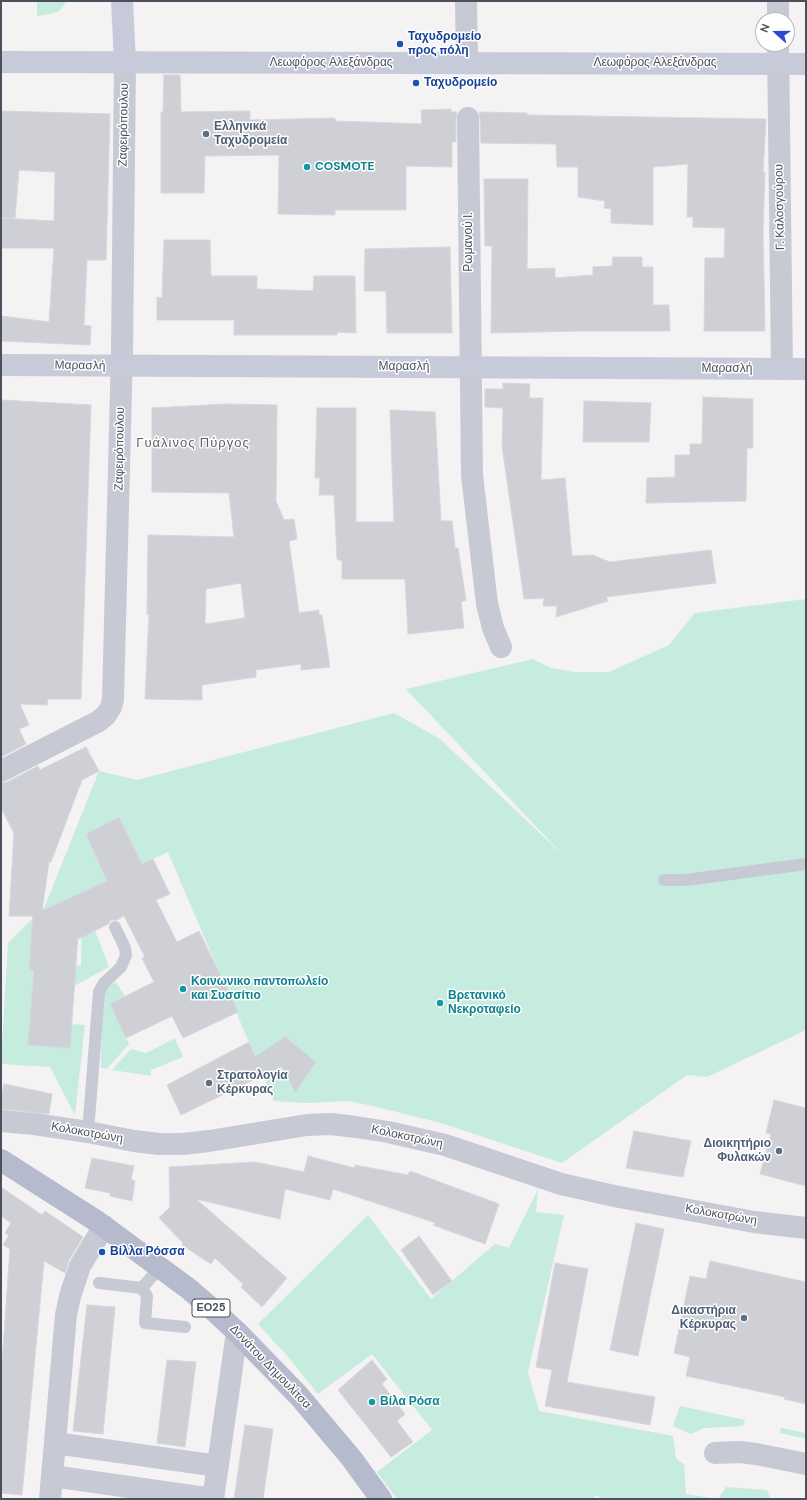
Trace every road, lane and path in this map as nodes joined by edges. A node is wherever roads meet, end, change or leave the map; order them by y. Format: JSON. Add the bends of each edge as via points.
{"nodes":[{"id":1,"x":122,"y":1,"type":"edge"},
{"id":2,"x":466,"y":1,"type":"edge"},
{"id":3,"x":778,"y":1,"type":"edge"},
{"id":4,"x":778,"y":12,"type":"edge"},
{"id":5,"x":778,"y":54,"type":"edge"},
{"id":6,"x":1,"y":62,"type":"edge"},
{"id":7,"x":125,"y":62,"type":"junction"},
{"id":8,"x":467,"y":63,"type":"junction"},
{"id":9,"x":806,"y":64,"type":"edge"},
{"id":10,"x":468,"y":118,"type":"dead end"},
{"id":11,"x":1,"y":365,"type":"edge"},
{"id":12,"x":122,"y":366,"type":"junction"},
{"id":13,"x":470,"y":367,"type":"junction"},
{"id":14,"x":782,"y":369,"type":"junction"},
{"id":15,"x":806,"y":370,"type":"edge"},
{"id":16,"x":501,"y":647,"type":"dead end"},
{"id":17,"x":1,"y":771,"type":"edge"},
{"id":18,"x":806,"y":864,"type":"edge"},
{"id":19,"x":664,"y":880,"type":"dead end"},
{"id":20,"x":115,"y":927,"type":"dead end"},
{"id":21,"x":1,"y":1121,"type":"edge"},
{"id":22,"x":88,"y":1132,"type":"junction"},
{"id":23,"x":1,"y":1160,"type":"edge"},
{"id":24,"x":104,"y":1226,"type":"junction"},
{"id":25,"x":806,"y":1228,"type":"edge"},
{"id":26,"x":160,"y":1267,"type":"junction"},
{"id":27,"x":99,"y":1283,"type":"dead end"},
{"id":28,"x":142,"y":1288,"type":"junction"},
{"id":29,"x":185,"y":1327,"type":"dead end"},
{"id":30,"x":237,"y":1332,"type":"junction"},
{"id":31,"x":55,"y":1443,"type":"junction"},
{"id":32,"x":715,"y":1453,"type":"dead end"},
{"id":33,"x":806,"y":1464,"type":"edge"},
{"id":34,"x":218,"y":1466,"type":"junction"},
{"id":35,"x":52,"y":1476,"type":"junction"},
{"id":36,"x":50,"y":1499,"type":"edge"},
{"id":37,"x":213,"y":1499,"type":"edge"},
{"id":38,"x":381,"y":1499,"type":"edge"}],
"edges":[{"from":1,"to":7,"type":"street"},
{"from":2,"to":8,"type":"street"},
{"from":3,"to":4,"type":"street"},
{"from":5,"to":8,"type":"street","name":"Λεωφόρος Αλεξάνδρας"},
{"from":5,"to":9,"type":"street","name":"Λεωφόρος Αλεξάνδρας"},
{"from":5,"to":14,"type":"street","name":"Γ. Καλοσγούρου"},
{"from":6,"to":7,"type":"street","name":"Λεωφόρος Αλεξάνδρας"},
{"from":7,"to":8,"type":"street","name":"Λεωφόρος Αλεξάνδρας"},
{"from":7,"to":12,"type":"street","name":"Ζαφειρόπουλου"},
{"from":10,"to":13,"type":"street","name":"Ρωμανού Ι."},
{"from":11,"to":12,"type":"street","name":"Μαρασλή"},
{"from":12,"to":13,"type":"street","name":"Μαρασλή"},
{"from":12,"to":17,"type":"street","name":"Ζαφειρόπουλου","via":[[112,703],[106,715],[99,721]]},
{"from":13,"to":14,"type":"street","name":"Μαρασλή"},
{"from":13,"to":16,"type":"street","name":"Ρωμανού Ι.","via":[[474,496],[487,604],[492,628]]},
{"from":14,"to":15,"type":"street","name":"Μαρασλή"},
{"from":18,"to":19,"type":"lane","via":[[686,880]]},
{"from":20,"to":22,"type":"lane","via":[[126,955],[122,967],[99,992]]},
{"from":21,"to":22,"type":"street","name":"Κολοκοτρώνη"},
{"from":22,"to":25,"type":"street","name":"Κολοκοτρώνη","via":[[134,1141],[183,1144],[307,1125],[356,1127],[445,1146],[562,1184],[614,1196]]},
{"from":23,"to":24,"type":"main road","name":"Δονάτου Δημουλίτσα","number":"ΕΟ25"},
{"from":24,"to":26,"type":"main road","name":"Δονάτου Δημουλίτσα","number":"ΕΟ25"},
{"from":24,"to":31,"type":"street","via":[[83,1261],[70,1296],[66,1315]]},
{"from":26,"to":28,"type":"lane"},
{"from":26,"to":30,"type":"main road","name":"Δονάτου Δημουλίτσα","number":"ΕΟ25"},
{"from":27,"to":28,"type":"lane"},
{"from":28,"to":29,"type":"lane","via":[[147,1296],[145,1323]]},
{"from":30,"to":34,"type":"street"},
{"from":30,"to":38,"type":"main road","name":"Δονάτου Δημουλίτσα","number":"ΕΟ25","via":[[317,1417]]},
{"from":31,"to":34,"type":"street"},
{"from":31,"to":35,"type":"street"},
{"from":32,"to":33,"type":"street","via":[[740,1452]]},
{"from":34,"to":37,"type":"street"},
{"from":35,"to":36,"type":"street"},
{"from":35,"to":37,"type":"street"}]}
